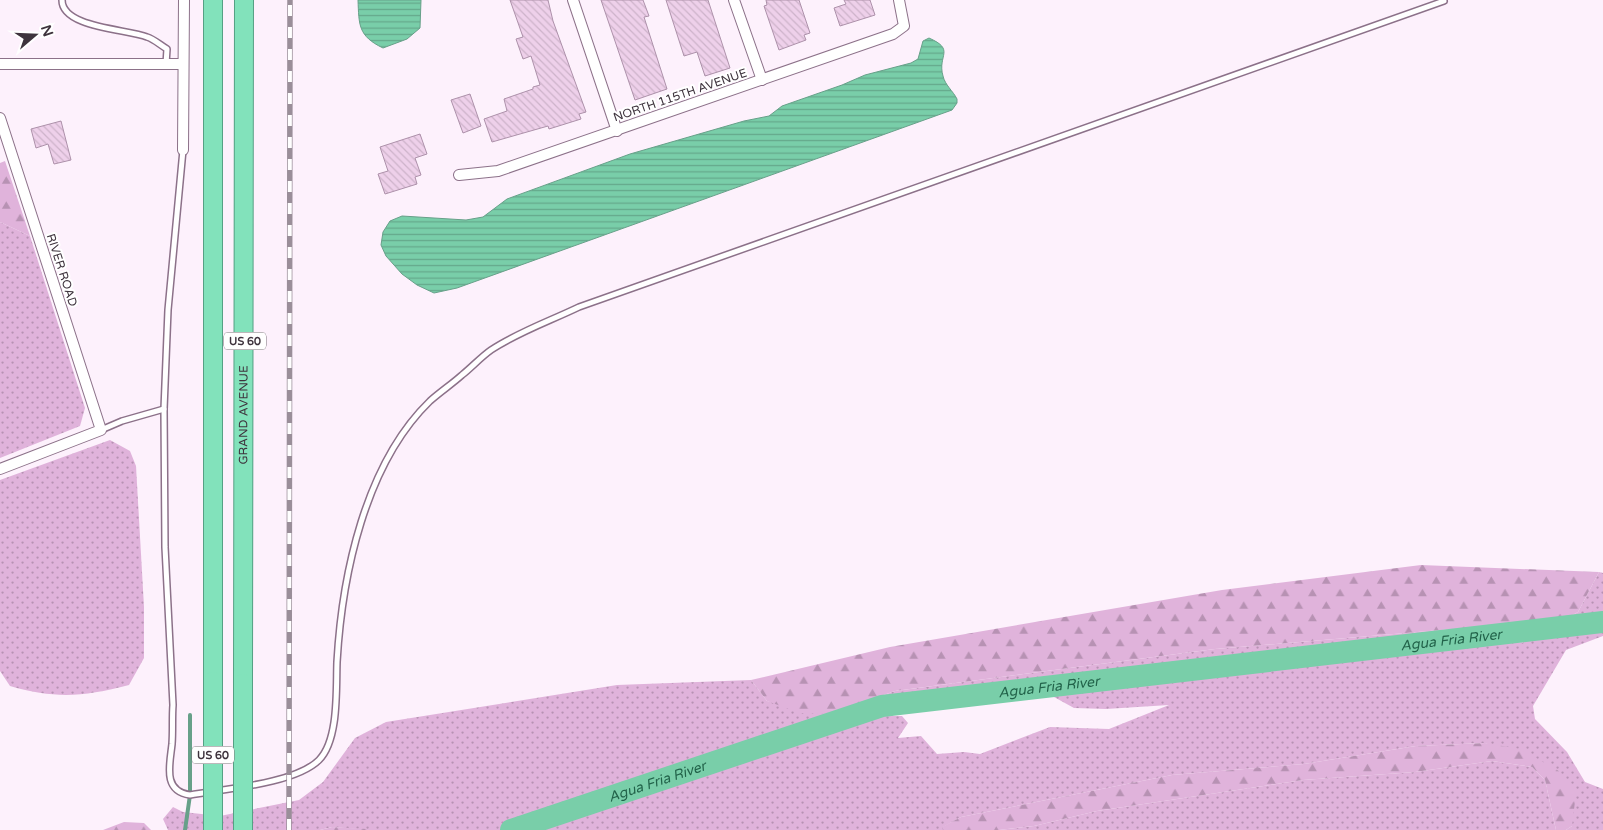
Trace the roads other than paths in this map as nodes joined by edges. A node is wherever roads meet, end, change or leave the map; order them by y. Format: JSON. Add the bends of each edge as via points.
{"nodes":[{"id":1,"x":62,"y":0,"type":"edge"},
{"id":2,"x":184,"y":0,"type":"edge"},
{"id":3,"x":213,"y":0,"type":"edge"},
{"id":4,"x":244,"y":0,"type":"edge"},
{"id":5,"x":573,"y":0,"type":"edge"},
{"id":6,"x":734,"y":0,"type":"edge"},
{"id":7,"x":899,"y":0,"type":"edge"},
{"id":8,"x":1444,"y":1,"type":"edge"},
{"id":9,"x":0,"y":64,"type":"edge"},
{"id":10,"x":166,"y":64,"type":"junction"},
{"id":11,"x":183,"y":64,"type":"junction"},
{"id":12,"x":762,"y":80,"type":"junction"},
{"id":13,"x":0,"y":118,"type":"edge"},
{"id":14,"x":617,"y":131,"type":"junction"},
{"id":15,"x":183,"y":150,"type":"joint"},
{"id":16,"x":459,"y":175,"type":"dead end"},
{"id":17,"x":164,"y":409,"type":"junction"},
{"id":18,"x":101,"y":430,"type":"junction"},
{"id":19,"x":0,"y":469,"type":"edge"},
{"id":20,"x":213,"y":830,"type":"edge"},
{"id":21,"x":243,"y":830,"type":"edge"}],
"edges":[{"from":1,"to":10,"type":"lane","via":[[68,12],[86,24],[148,37],[167,50]]},
{"from":2,"to":11,"type":"street"},
{"from":3,"to":20,"type":"highway","number":"US 60","bridge":true},
{"from":4,"to":21,"type":"highway","name":"GRAND AVENUE","number":"US 60","bridge":true},
{"from":5,"to":14,"type":"street"},
{"from":6,"to":12,"type":"street"},
{"from":7,"to":12,"type":"street","name":"NORTH 115TH AVENUE","via":[[904,26],[893,34]]},
{"from":8,"to":17,"type":"lane","via":[[579,307],[492,350],[430,402],[399,440],[379,473],[363,516],[342,598],[332,734],[320,760],[294,775],[190,794],[181,794],[169,780],[173,705]]},
{"from":9,"to":10,"type":"street"},
{"from":10,"to":11,"type":"street"},
{"from":11,"to":15,"type":"street"},
{"from":12,"to":14,"type":"street","name":"NORTH 115TH AVENUE"},
{"from":13,"to":18,"type":"street","name":"RIVER ROAD"},
{"from":14,"to":16,"type":"street","name":"NORTH 115TH AVENUE","via":[[498,171]]},
{"from":15,"to":17,"type":"lane","via":[[168,310]]},
{"from":17,"to":18,"type":"lane","via":[[122,420]]},
{"from":18,"to":19,"type":"street"}]}
